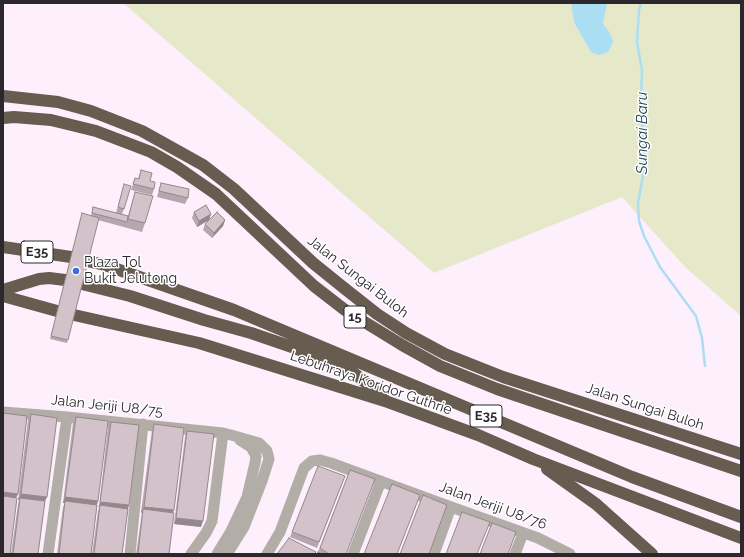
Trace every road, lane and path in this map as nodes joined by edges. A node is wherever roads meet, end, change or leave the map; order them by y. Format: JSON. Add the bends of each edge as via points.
{"nodes":[{"id":1,"x":3,"y":96,"type":"edge"},
{"id":2,"x":3,"y":118,"type":"edge"},
{"id":3,"x":3,"y":247,"type":"edge"},
{"id":4,"x":71,"y":257,"type":"edge"},
{"id":5,"x":88,"y":261,"type":"edge"},
{"id":6,"x":65,"y":280,"type":"edge"},
{"id":7,"x":82,"y":284,"type":"edge"},
{"id":8,"x":3,"y":290,"type":"edge"},
{"id":9,"x":3,"y":296,"type":"edge"},
{"id":10,"x":57,"y":311,"type":"edge"},
{"id":11,"x":74,"y":315,"type":"edge"},
{"id":12,"x":388,"y":402,"type":"junction"},
{"id":13,"x":3,"y":412,"type":"edge"},
{"id":14,"x":66,"y":416,"type":"junction"},
{"id":15,"x":143,"y":424,"type":"junction"},
{"id":16,"x":227,"y":434,"type":"junction"},
{"id":17,"x":741,"y":454,"type":"edge"},
{"id":18,"x":533,"y":459,"type":"junction"},
{"id":19,"x":741,"y":471,"type":"edge"},
{"id":20,"x":381,"y":481,"type":"junction"},
{"id":21,"x":451,"y":507,"type":"junction"},
{"id":22,"x":741,"y":517,"type":"edge"},
{"id":23,"x":523,"y":533,"type":"junction"},
{"id":24,"x":741,"y":538,"type":"edge"},
{"id":25,"x":48,"y":554,"type":"edge"},
{"id":26,"x":130,"y":554,"type":"edge"},
{"id":27,"x":191,"y":554,"type":"edge"},
{"id":28,"x":216,"y":554,"type":"edge"},
{"id":29,"x":227,"y":554,"type":"edge"},
{"id":30,"x":267,"y":554,"type":"edge"},
{"id":31,"x":353,"y":554,"type":"edge"},
{"id":32,"x":434,"y":554,"type":"edge"},
{"id":33,"x":515,"y":554,"type":"edge"},
{"id":34,"x":570,"y":554,"type":"edge"},
{"id":35,"x":652,"y":554,"type":"edge"}],
"edges":[{"from":1,"to":17,"type":"highway","name":"Jalan Sungai Buloh","number":"15","via":[[58,102],[91,111],[142,131],[203,165],[234,189],[313,263],[360,301],[406,333],[445,354],[503,377]]},
{"from":2,"to":19,"type":"highway","name":"Jalan Sungai Buloh","number":"15","via":[[51,120],[96,131],[151,152],[216,194],[314,286],[345,310],[440,366],[497,389]]},
{"from":3,"to":4,"type":"highway","number":"E35"},
{"from":5,"to":22,"type":"highway","name":"Lebuhraya Koridor Guthrie","number":"E35","via":[[234,310],[632,478]]},
{"from":6,"to":8,"type":"highway","via":[[39,279]]},
{"from":7,"to":12,"type":"highway","via":[[130,296],[292,346],[351,371]]},
{"from":9,"to":10,"type":"highway"},
{"from":11,"to":12,"type":"highway","name":"Lebuhraya Koridor Guthrie","number":"E35","via":[[199,343]]},
{"from":12,"to":18,"type":"highway","name":"Lebuhraya Koridor Guthrie","number":"E35","via":[[478,435]]},
{"from":13,"to":14,"type":"street","name":"Jalan Jeriji U8/75"},
{"from":14,"to":15,"type":"street","name":"Jalan Jeriji U8/75"},
{"from":14,"to":25,"type":"street"},
{"from":15,"to":16,"type":"street","name":"Jalan Jeriji U8/75"},
{"from":15,"to":26,"type":"street"},
{"from":16,"to":27,"type":"street","via":[[212,521]]},
{"from":16,"to":28,"type":"street","name":"Jalan Jeriji U8/75","via":[[251,448],[256,456],[247,497],[231,531]]},
{"from":16,"to":29,"type":"street","name":"Jalan Jeriji U8/75","via":[[259,443],[267,451],[268,459],[244,527]]},
{"from":18,"to":24,"type":"highway","name":"Lebuhraya Koridor Guthrie","number":"E35"},
{"from":18,"to":35,"type":"highway","via":[[596,504]]},
{"from":20,"to":21,"type":"street","name":"Jalan Jeriji U8/76"},
{"from":20,"to":30,"type":"street","name":"Jalan Jeriji U8/76","via":[[326,461],[315,460],[309,463],[303,470],[280,532]]},
{"from":20,"to":31,"type":"street"},
{"from":21,"to":23,"type":"street","name":"Jalan Jeriji U8/76"},
{"from":21,"to":32,"type":"street"},
{"from":23,"to":33,"type":"street"},
{"from":23,"to":34,"type":"street","name":"Jalan Jeriji U8/76"}]}
